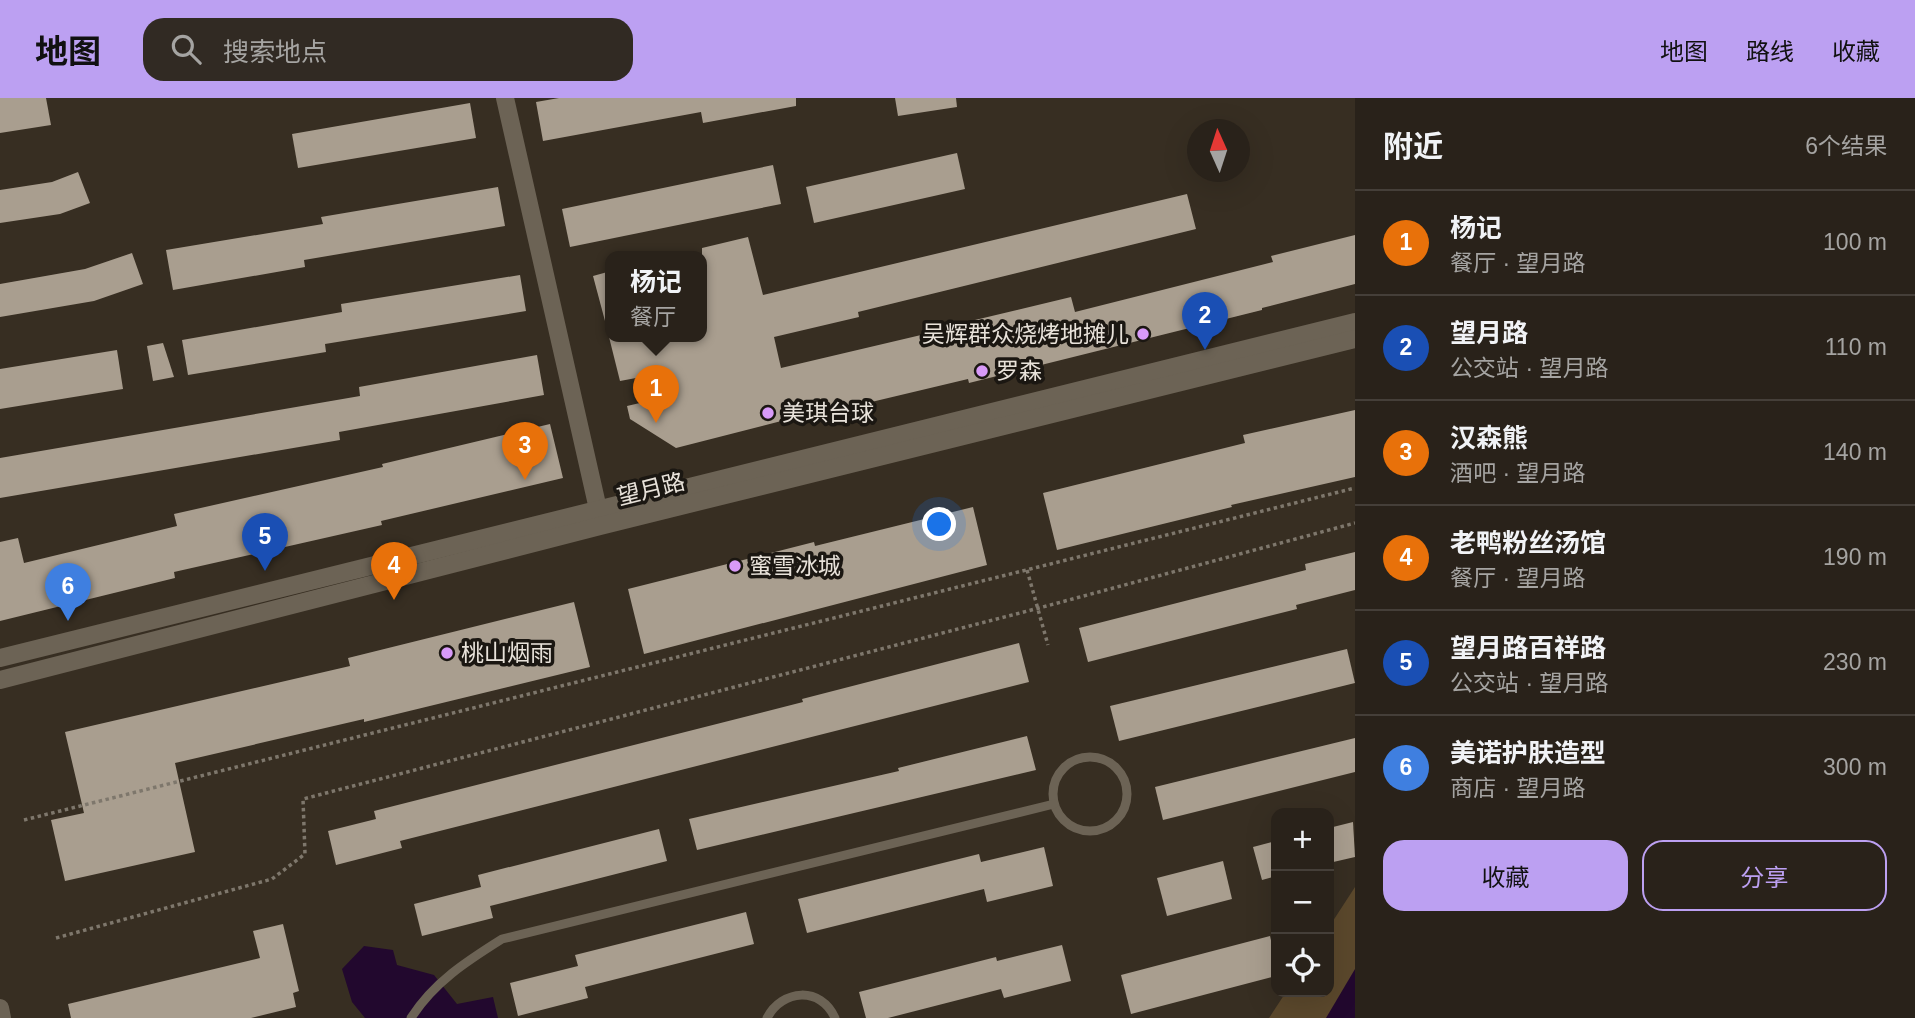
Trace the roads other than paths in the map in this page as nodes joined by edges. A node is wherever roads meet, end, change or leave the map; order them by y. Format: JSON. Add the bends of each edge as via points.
{"nodes":[{"id":1,"x":505,"y":98,"type":"edge"},
{"id":2,"x":1355,"y":322,"type":"edge"},
{"id":3,"x":1355,"y":339,"type":"edge"},
{"id":4,"x":598,"y":509,"type":"junction"},
{"id":5,"x":0,"y":658,"type":"edge"},
{"id":6,"x":0,"y":681,"type":"edge"},
{"id":7,"x":1054,"y":804,"type":"junction"},
{"id":8,"x":0,"y":1008,"type":"edge"},
{"id":9,"x":2,"y":1018,"type":"edge"},
{"id":10,"x":411,"y":1018,"type":"edge"},
{"id":11,"x":767,"y":1018,"type":"edge"},
{"id":12,"x":835,"y":1018,"type":"edge"}],
"edges":[{"from":1,"to":4,"type":"street"},
{"from":2,"to":4,"type":"street","name":"望月路"},
{"from":3,"to":6,"type":"street","name":"望月路"},
{"from":4,"to":5,"type":"street","name":"望月路"},
{"from":7,"to":7,"type":"lane","via":[[1072,826],[1100,830],[1117,821],[1126,804],[1127,785],[1117,768],[1100,758],[1081,758],[1064,768],[1054,784]]},
{"from":7,"to":10,"type":"lane","via":[[502,939],[457,968]]},
{"from":8,"to":9,"type":"street"},
{"from":11,"to":12,"type":"lane","via":[[780,1001],[803,994],[825,1003]]}]}
